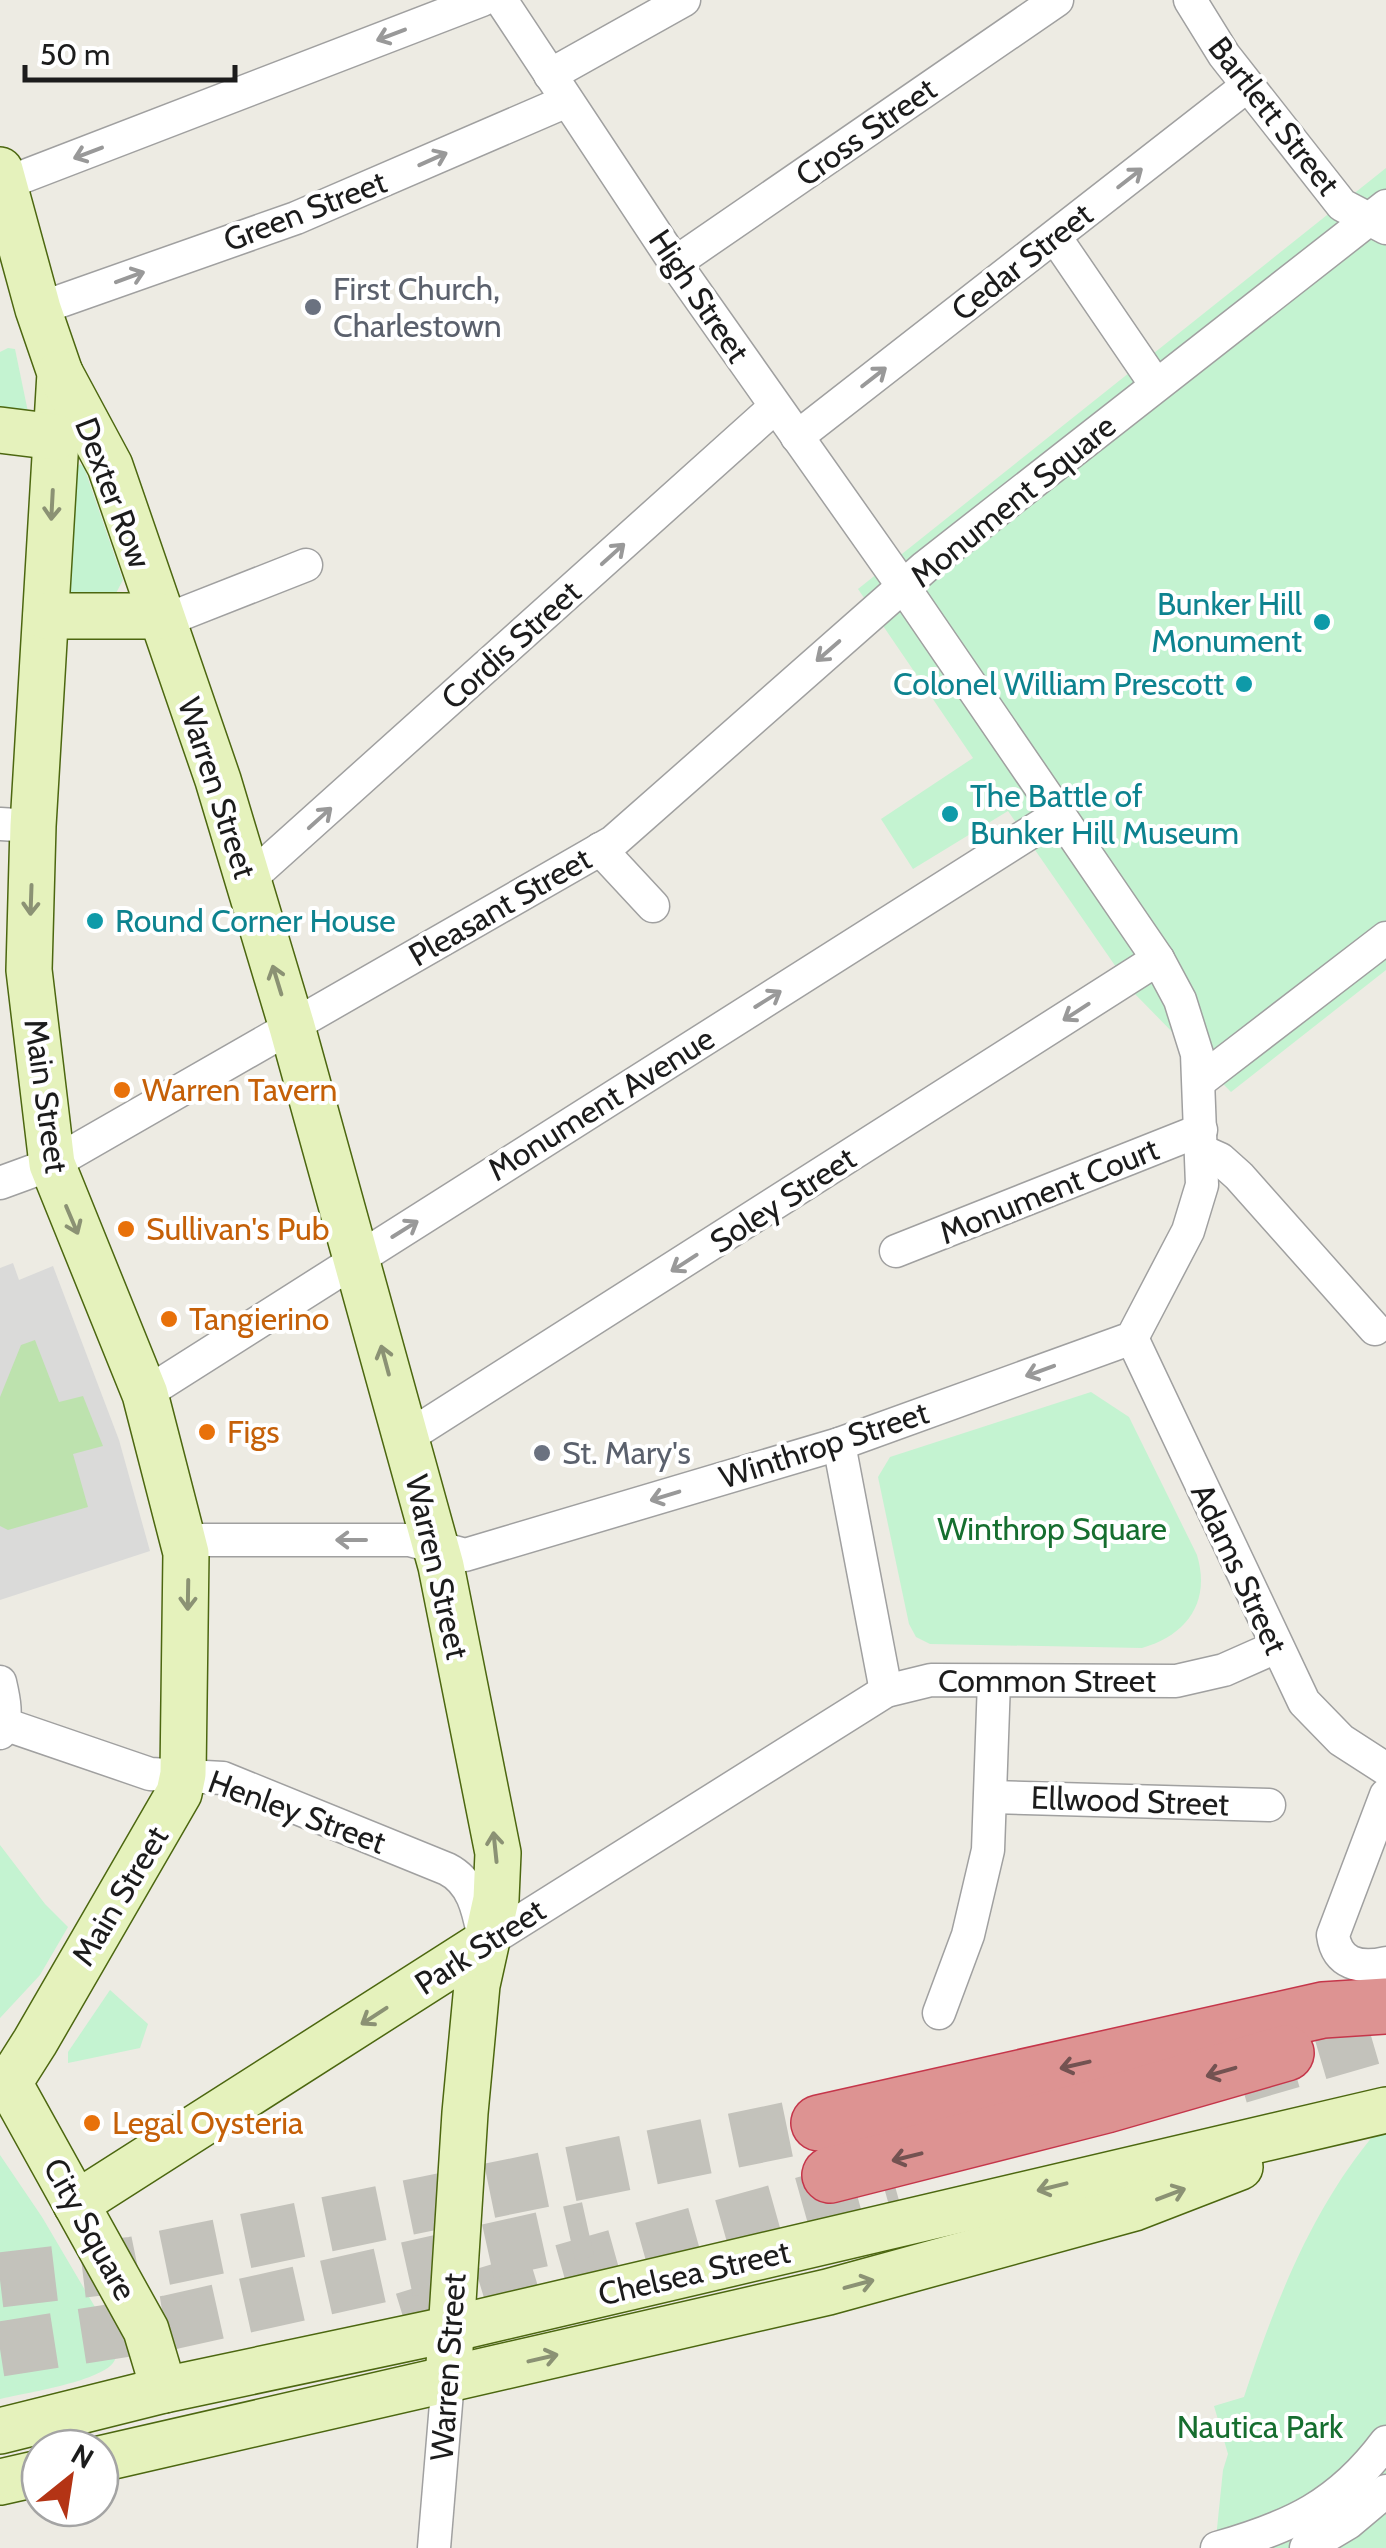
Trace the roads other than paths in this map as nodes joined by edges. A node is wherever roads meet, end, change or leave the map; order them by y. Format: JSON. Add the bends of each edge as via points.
{"nodes":[{"id":1,"x":482,"y":0,"type":"edge"},
{"id":2,"x":500,"y":0,"type":"edge"},
{"id":3,"x":684,"y":0,"type":"edge"},
{"id":4,"x":1057,"y":0,"type":"edge"},
{"id":5,"x":1190,"y":0,"type":"edge"},
{"id":6,"x":1248,"y":86,"type":"junction"},
{"id":7,"x":559,"y":88,"type":"junction"},
{"id":8,"x":2,"y":177,"type":"edge"},
{"id":9,"x":1381,"y":218,"type":"edge"},
{"id":10,"x":1055,"y":237,"type":"junction"},
{"id":11,"x":676,"y":263,"type":"junction"},
{"id":12,"x":19,"y":316,"type":"edge"},
{"id":13,"x":60,"y":373,"type":"junction"},
{"id":14,"x":1156,"y":385,"type":"junction"},
{"id":15,"x":775,"y":407,"type":"junction"},
{"id":16,"x":0,"y":430,"type":"edge"},
{"id":17,"x":56,"y":437,"type":"junction"},
{"id":18,"x":797,"y":437,"type":"junction"},
{"id":19,"x":306,"y":565,"type":"dead end"},
{"id":20,"x":903,"y":588,"type":"junction"},
{"id":21,"x":46,"y":616,"type":"junction"},
{"id":22,"x":160,"y":619,"type":"junction"},
{"id":23,"x":1058,"y":815,"type":"junction"},
{"id":24,"x":17,"y":825,"type":"edge"},
{"id":25,"x":600,"y":849,"type":"junction"},
{"id":26,"x":246,"y":882,"type":"junction"},
{"id":27,"x":653,"y":906,"type":"dead end"},
{"id":28,"x":1386,"y":938,"type":"edge"},
{"id":29,"x":1158,"y":959,"type":"junction"},
{"id":30,"x":292,"y":1028,"type":"junction"},
{"id":31,"x":1200,"y":1081,"type":"junction"},
{"id":32,"x":1202,"y":1141,"type":"junction"},
{"id":33,"x":52,"y":1164,"type":"junction"},
{"id":34,"x":0,"y":1183,"type":"edge"},
{"id":35,"x":896,"y":1252,"type":"dead end"},
{"id":36,"x":358,"y":1260,"type":"junction"},
{"id":37,"x":1375,"y":1329,"type":"dead end"},
{"id":38,"x":1132,"y":1338,"type":"junction"},
{"id":39,"x":145,"y":1394,"type":"junction"},
{"id":40,"x":406,"y":1438,"type":"junction"},
{"id":41,"x":839,"y":1444,"type":"junction"},
{"id":42,"x":183,"y":1540,"type":"junction"},
{"id":43,"x":437,"y":1550,"type":"junction"},
{"id":44,"x":1276,"y":1647,"type":"junction"},
{"id":45,"x":994,"y":1681,"type":"junction"},
{"id":46,"x":0,"y":1682,"type":"edge"},
{"id":47,"x":886,"y":1691,"type":"junction"},
{"id":48,"x":2,"y":1729,"type":"edge"},
{"id":49,"x":1386,"y":1769,"type":"edge"},
{"id":50,"x":183,"y":1774,"type":"junction"},
{"id":51,"x":1386,"y":1794,"type":"edge"},
{"id":52,"x":992,"y":1797,"type":"junction"},
{"id":53,"x":1269,"y":1805,"type":"dead end"},
{"id":54,"x":485,"y":1943,"type":"junction"},
{"id":55,"x":1386,"y":1962,"type":"edge"},
{"id":56,"x":1360,"y":2006,"type":"edge"},
{"id":57,"x":940,"y":2012,"type":"dead end"},
{"id":58,"x":4,"y":2086,"type":"edge"},
{"id":59,"x":1386,"y":2110,"type":"edge"},
{"id":60,"x":819,"y":2122,"type":"tunnel mouth"},
{"id":61,"x":830,"y":2175,"type":"tunnel mouth"},
{"id":62,"x":76,"y":2204,"type":"junction"},
{"id":63,"x":451,"y":2330,"type":"junction"},
{"id":64,"x":448,"y":2380,"type":"junction"},
{"id":65,"x":164,"y":2390,"type":"junction"},
{"id":66,"x":0,"y":2431,"type":"edge"},
{"id":67,"x":1386,"y":2442,"type":"edge"},
{"id":68,"x":120,"y":2454,"type":"edge"},
{"id":69,"x":1386,"y":2492,"type":"edge"},
{"id":70,"x":434,"y":2548,"type":"edge"},
{"id":71,"x":1217,"y":2548,"type":"edge"},
{"id":72,"x":1306,"y":2548,"type":"edge"}],
"edges":[{"from":1,"to":8,"type":"street","one_way":true},
{"from":2,"to":7,"type":"street","name":"High Street"},
{"from":3,"to":7,"type":"street","name":"Green Street"},
{"from":4,"to":11,"type":"street","name":"Cross Street"},
{"from":5,"to":6,"type":"street","name":"Bartlett Street"},
{"from":6,"to":9,"type":"street","name":"Bartlett Street","via":[[1342,205]]},
{"from":10,"to":6,"type":"street","name":"Cedar Street","one_way":true},
{"from":7,"to":11,"type":"street","name":"High Street"},
{"from":12,"to":7,"type":"street","name":"Green Street","one_way":true,"via":[[296,218]]},
{"from":8,"to":12,"type":"main road","name":"Main Street"},
{"from":9,"to":14,"type":"street","name":"Monument Square"},
{"from":10,"to":14,"type":"street"},
{"from":18,"to":10,"type":"street","name":"Cedar Street","one_way":true},
{"from":11,"to":15,"type":"street","name":"High Street"},
{"from":12,"to":13,"type":"main road","name":"Main Street"},
{"from":13,"to":17,"type":"main road","name":"Main Street"},
{"from":13,"to":22,"type":"main road","name":"Dexter Row","via":[[110,466]]},
{"from":14,"to":20,"type":"street","name":"Monument Square"},
{"from":15,"to":18,"type":"street","name":"High Street"},
{"from":26,"to":15,"type":"street","name":"Cordis Street","one_way":true},
{"from":16,"to":17,"type":"main road"},
{"from":17,"to":21,"type":"main road","name":"Main Street","one_way":true},
{"from":18,"to":20,"type":"street","name":"High Street"},
{"from":19,"to":22,"type":"street"},
{"from":20,"to":23,"type":"street","name":"Monument Square"},
{"from":20,"to":25,"type":"street","name":"Pleasant Street","one_way":true},
{"from":21,"to":22,"type":"main road"},
{"from":21,"to":24,"type":"main road","name":"Main Street"},
{"from":22,"to":26,"type":"main road","name":"Warren Street","via":[[218,780]]},
{"from":23,"to":29,"type":"street","name":"Monument Square"},
{"from":36,"to":23,"type":"street","name":"Monument Avenue","one_way":true},
{"from":24,"to":33,"type":"main road","name":"Main Street","one_way":true},
{"from":25,"to":27,"type":"street"},
{"from":25,"to":30,"type":"street","name":"Pleasant Street"},
{"from":30,"to":26,"type":"main road","name":"Warren Street","one_way":true},
{"from":28,"to":31,"type":"street"},
{"from":29,"to":31,"type":"street","name":"Monument Square","via":[[1190,1026]]},
{"from":29,"to":40,"type":"street","name":"Soley Street","one_way":true},
{"from":30,"to":33,"type":"street","name":"Pleasant Street"},
{"from":30,"to":36,"type":"main road","name":"Warren Street"},
{"from":31,"to":32,"type":"street"},
{"from":32,"to":35,"type":"street","name":"Monument Court"},
{"from":32,"to":37,"type":"street"},
{"from":32,"to":38,"type":"street","via":[[1194,1215]]},
{"from":33,"to":34,"type":"street","name":"Pleasant Street"},
{"from":33,"to":39,"type":"main road","name":"Main Street","one_way":true},
{"from":36,"to":39,"type":"street","name":"Monument Avenue"},
{"from":40,"to":36,"type":"main road","name":"Warren Street","one_way":true},
{"from":38,"to":41,"type":"street","name":"Winthrop Street","one_way":true},
{"from":38,"to":44,"type":"street","name":"Adams Street"},
{"from":39,"to":42,"type":"main road","name":"Main Street"},
{"from":40,"to":43,"type":"main road","name":"Warren Street"},
{"from":41,"to":43,"type":"street","name":"Winthrop Street","one_way":true,"via":[[465,1555]]},
{"from":41,"to":47,"type":"street"},
{"from":43,"to":42,"type":"street","name":"Winthrop Street","one_way":true,"via":[[410,1540]]},
{"from":42,"to":50,"type":"main road","name":"Main Street","one_way":true},
{"from":54,"to":43,"type":"main road","name":"Warren Street","one_way":true,"via":[[498,1853]]},
{"from":44,"to":45,"type":"street","name":"Common Street","via":[[1176,1682]]},
{"from":44,"to":49,"type":"street","name":"Adams Street","via":[[1320,1721]]},
{"from":45,"to":47,"type":"street","name":"Common Street","via":[[931,1680]]},
{"from":45,"to":52,"type":"street"},
{"from":46,"to":48,"type":"street"},
{"from":47,"to":54,"type":"street","name":"Park Street"},
{"from":48,"to":50,"type":"street","name":"Henley Street","via":[[150,1774]]},
{"from":50,"to":54,"type":"street","name":"Henley Street","via":[[223,1778],[455,1873],[475,1898]]},
{"from":50,"to":58,"type":"main road","name":"Main Street","via":[[169,1814]]},
{"from":51,"to":56,"type":"street","via":[[1334,1924],[1333,1940]]},
{"from":52,"to":53,"type":"street","name":"Ellwood Street"},
{"from":52,"to":57,"type":"street","via":[[980,1893]]},
{"from":54,"to":62,"type":"main road","name":"Park Street","one_way":true},
{"from":54,"to":63,"type":"main road","name":"Warren Street","via":[[464,2113]]},
{"from":55,"to":56,"type":"street","via":[[1362,1966]]},
{"from":56,"to":60,"type":"highway","one_way":true},
{"from":56,"to":61,"type":"highway","one_way":true,"via":[[1106,2105]]},
{"from":58,"to":62,"type":"main road","name":"City Square"},
{"from":59,"to":63,"type":"main road","name":"Chelsea Street","one_way":true},
{"from":64,"to":59,"type":"main road","name":"Chelsea Street","one_way":true,"via":[[828,2292],[1122,2212]]},
{"from":62,"to":65,"type":"main road","name":"City Square","via":[[150,2340]]},
{"from":63,"to":64,"type":"main road","name":"Warren Street"},
{"from":63,"to":65,"type":"main road","name":"Chelsea Street"},
{"from":64,"to":68,"type":"main road","name":"Chelsea Street"},
{"from":64,"to":70,"type":"street","name":"Warren Street"},
{"from":65,"to":66,"type":"main road","name":"Chelsea Street"},
{"from":67,"to":71,"type":"street","via":[[1348,2486],[1309,2514]]},
{"from":69,"to":72,"type":"street"}]}
